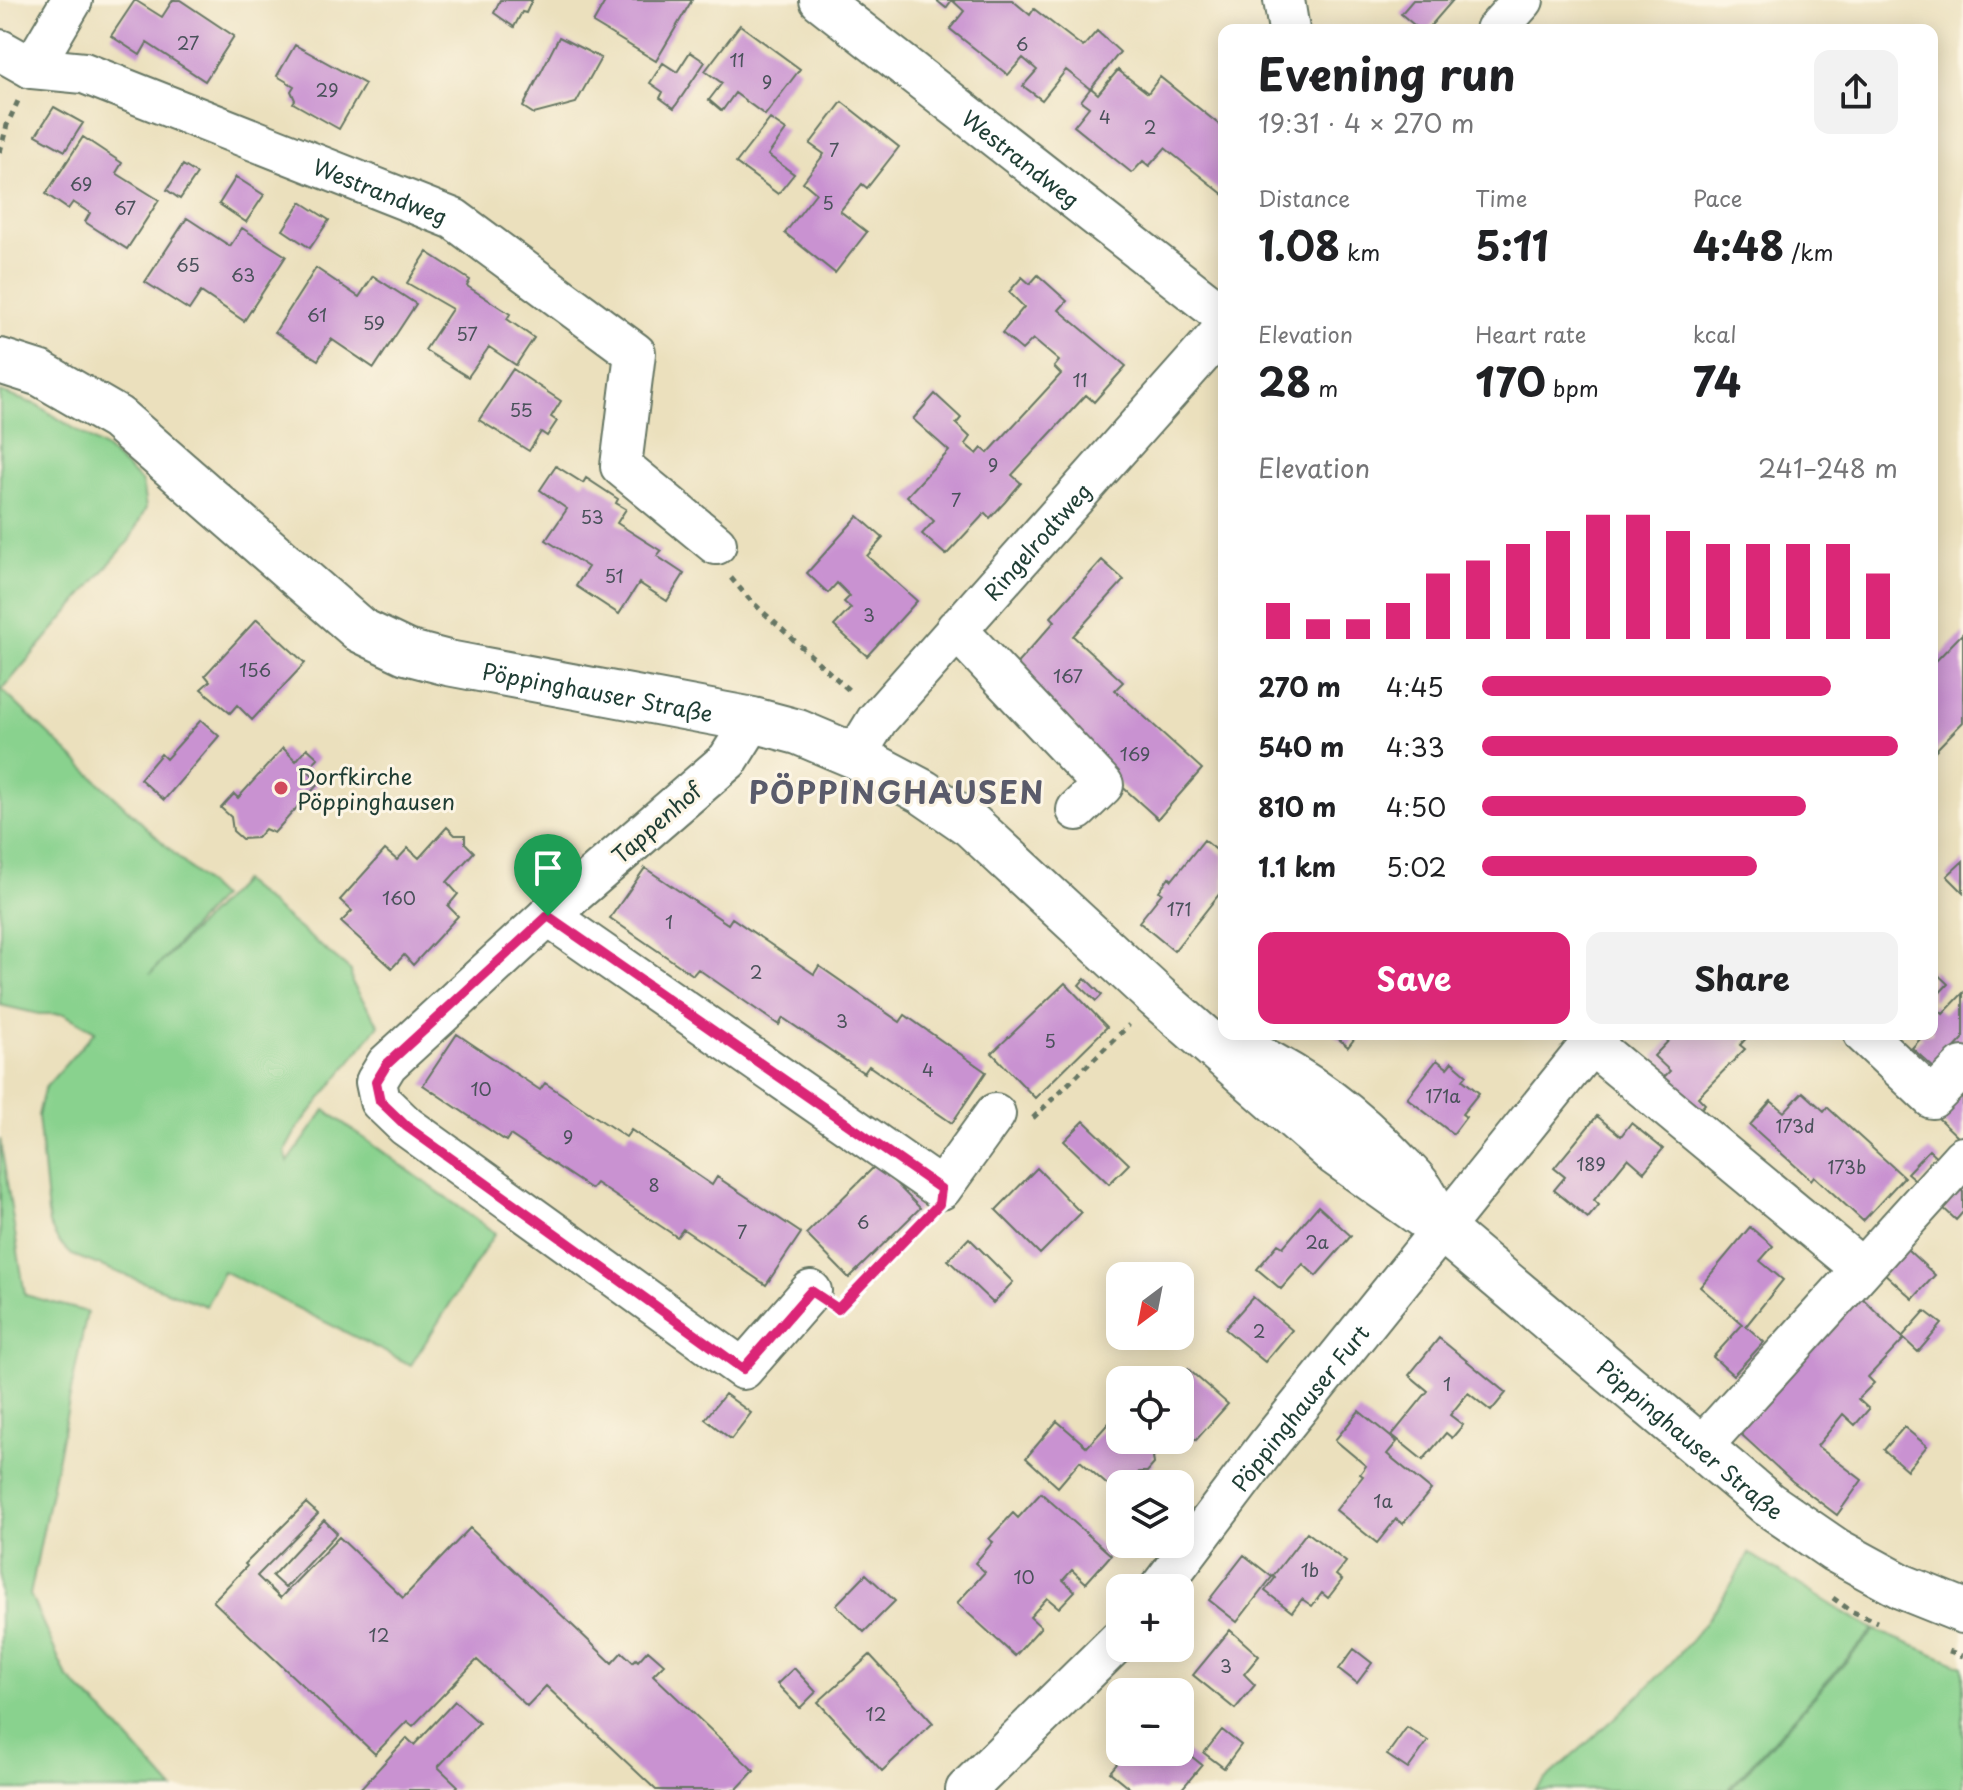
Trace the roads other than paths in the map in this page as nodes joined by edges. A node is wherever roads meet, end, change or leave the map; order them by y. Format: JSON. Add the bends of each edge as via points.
{"nodes":[{"id":1,"x":72,"y":0,"type":"edge"},
{"id":2,"x":820,"y":0,"type":"edge"},
{"id":3,"x":1284,"y":0,"type":"edge"},
{"id":4,"x":1523,"y":0,"type":"edge"},
{"id":5,"x":1288,"y":24,"type":"edge"},
{"id":6,"x":1501,"y":24,"type":"edge"},
{"id":7,"x":16,"y":59,"type":"edge"},
{"id":8,"x":1218,"y":311,"type":"edge"},
{"id":9,"x":1218,"y":336,"type":"edge"},
{"id":10,"x":0,"y":361,"type":"edge"},
{"id":11,"x":716,"y":544,"type":"road end"},
{"id":12,"x":956,"y":629,"type":"junction"},
{"id":13,"x":753,"y":720,"type":"junction"},
{"id":14,"x":866,"y":738,"type":"junction"},
{"id":15,"x":1077,"y":810,"type":"dead end"},
{"id":16,"x":548,"y":916,"type":"junction"},
{"id":17,"x":1594,"y":1040,"type":"edge"},
{"id":18,"x":1596,"y":1040,"type":"edge"},
{"id":19,"x":1870,"y":1040,"type":"edge"},
{"id":20,"x":1963,"y":1067,"type":"edge"},
{"id":21,"x":995,"y":1114,"type":"road end"},
{"id":22,"x":1963,"y":1157,"type":"edge"},
{"id":23,"x":1443,"y":1230,"type":"junction"},
{"id":24,"x":1861,"y":1268,"type":"junction"},
{"id":25,"x":811,"y":1291,"type":"road end"},
{"id":26,"x":1702,"y":1446,"type":"junction"},
{"id":27,"x":1171,"y":1574,"type":"edge"},
{"id":28,"x":1963,"y":1611,"type":"edge"},
{"id":29,"x":1106,"y":1653,"type":"edge"},
{"id":30,"x":966,"y":1790,"type":"edge"}],
"edges":[{"from":1,"to":7,"type":"street"},
{"from":2,"to":8,"type":"street","name":"Westrandweg"},
{"from":3,"to":5,"type":"street"},
{"from":4,"to":6,"type":"street"},
{"from":7,"to":11,"type":"street","name":"Westrandweg","via":[[84,73],[454,219],[635,353],[621,466]]},
{"from":9,"to":12,"type":"street","name":"Ringelrodtweg"},
{"from":10,"to":13,"type":"main road","name":"Pöppinghauser Straße","via":[[41,374],[117,418],[360,630],[406,652]]},
{"from":12,"to":14,"type":"street","name":"Ringelrodtweg"},
{"from":12,"to":15,"type":"street","via":[[1103,785]]},
{"from":13,"to":14,"type":"main road","name":"Pöppinghauser Straße","via":[[798,732]]},
{"from":13,"to":16,"type":"street","name":"Tappenhof","via":[[728,760]]},
{"from":14,"to":23,"type":"main road","name":"Pöppinghauser Straße","via":[[923,792],[971,825],[1335,1153]]},
{"from":16,"to":21,"type":"street","via":[[941,1189]]},
{"from":16,"to":25,"type":"street","name":"Tappenhof","via":[[387,1064],[376,1082],[380,1101],[406,1126],[743,1369]]},
{"from":17,"to":23,"type":"street"},
{"from":18,"to":24,"type":"street"},
{"from":19,"to":20,"type":"street","via":[[1932,1098]]},
{"from":22,"to":24,"type":"street"},
{"from":23,"to":26,"type":"main road","name":"Pöppinghauser Straße"},
{"from":23,"to":27,"type":"street","name":"Pöppinghauser Furt"},
{"from":24,"to":26,"type":"street"},
{"from":26,"to":28,"type":"main road","name":"Pöppinghauser Straße","via":[[1768,1504],[1835,1550],[1903,1587]]},
{"from":29,"to":30,"type":"street"}]}
